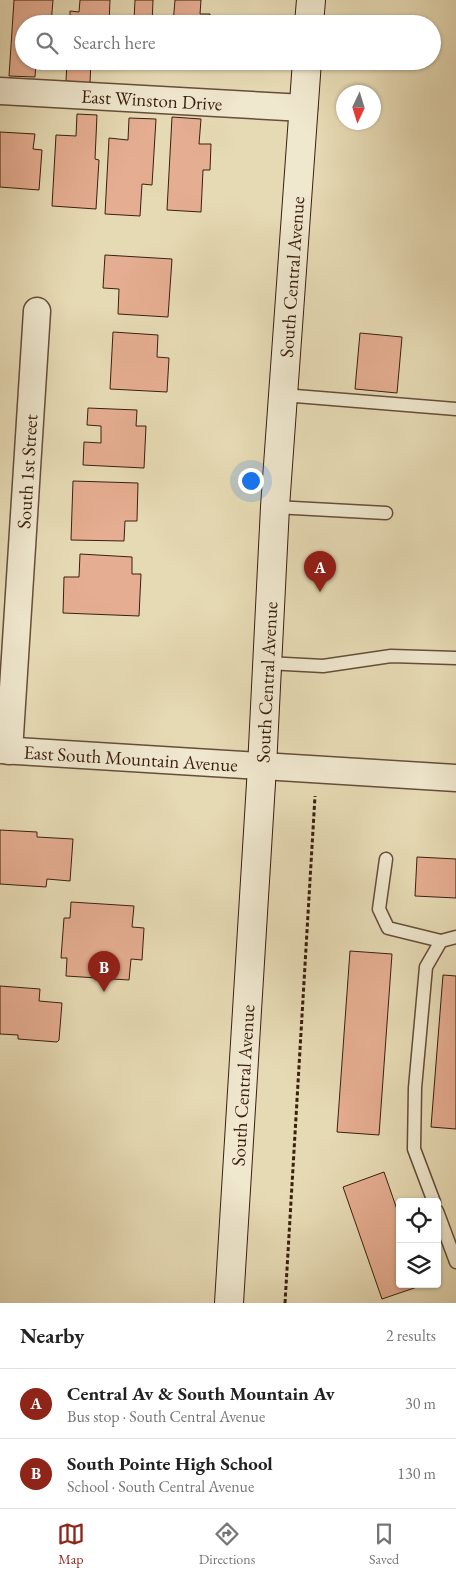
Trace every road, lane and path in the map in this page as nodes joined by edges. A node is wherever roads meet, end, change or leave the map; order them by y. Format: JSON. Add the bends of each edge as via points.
{"nodes":[{"id":1,"x":311,"y":0,"type":"edge"},
{"id":2,"x":310,"y":15,"type":"edge"},
{"id":3,"x":306,"y":70,"type":"edge"},
{"id":4,"x":0,"y":91,"type":"edge"},
{"id":5,"x":304,"y":108,"type":"junction"},
{"id":6,"x":37,"y":311,"type":"dead end"},
{"id":7,"x":283,"y":395,"type":"junction"},
{"id":8,"x":456,"y":409,"type":"edge"},
{"id":9,"x":275,"y":506,"type":"junction"},
{"id":10,"x":386,"y":513,"type":"dead end"},
{"id":11,"x":456,"y":658,"type":"edge"},
{"id":12,"x":267,"y":663,"type":"junction"},
{"id":13,"x":4,"y":751,"type":"edge"},
{"id":14,"x":262,"y":766,"type":"junction"},
{"id":15,"x":316,"y":768,"type":"junction"},
{"id":16,"x":456,"y":778,"type":"edge"},
{"id":17,"x":386,"y":859,"type":"dead end"},
{"id":18,"x":456,"y":937,"type":"edge"},
{"id":19,"x":442,"y":941,"type":"junction"},
{"id":20,"x":432,"y":1198,"type":"edge"},
{"id":21,"x":441,"y":1222,"type":"edge"},
{"id":22,"x":456,"y":1262,"type":"edge"},
{"id":23,"x":229,"y":1303,"type":"edge"},
{"id":24,"x":285,"y":1303,"type":"edge"}],
"edges":[{"from":1,"to":2,"type":"main road"},
{"from":3,"to":5,"type":"main road","name":"South Central Avenue"},
{"from":4,"to":5,"type":"street","name":"East Winston Drive"},
{"from":5,"to":7,"type":"main road","name":"South Central Avenue"},
{"from":6,"to":13,"type":"street","name":"South 1st Street"},
{"from":7,"to":8,"type":"lane"},
{"from":7,"to":9,"type":"main road","name":"South Central Avenue"},
{"from":9,"to":10,"type":"lane"},
{"from":9,"to":12,"type":"main road","name":"South Central Avenue"},
{"from":11,"to":12,"type":"lane","via":[[391,656],[323,666]]},
{"from":12,"to":14,"type":"main road","name":"South Central Avenue"},
{"from":13,"to":14,"type":"street","name":"East South Mountain Avenue"},
{"from":14,"to":15,"type":"street","name":"East South Mountain Avenue"},
{"from":14,"to":23,"type":"main road","name":"South Central Avenue"},
{"from":15,"to":16,"type":"street","name":"East South Mountain Avenue"},
{"from":15,"to":24,"type":"path"},
{"from":17,"to":19,"type":"lane","via":[[379,909],[388,928]]},
{"from":18,"to":19,"type":"lane"},
{"from":19,"to":20,"type":"lane","via":[[426,967],[415,1088],[414,1149]]},
{"from":21,"to":22,"type":"lane"}]}
